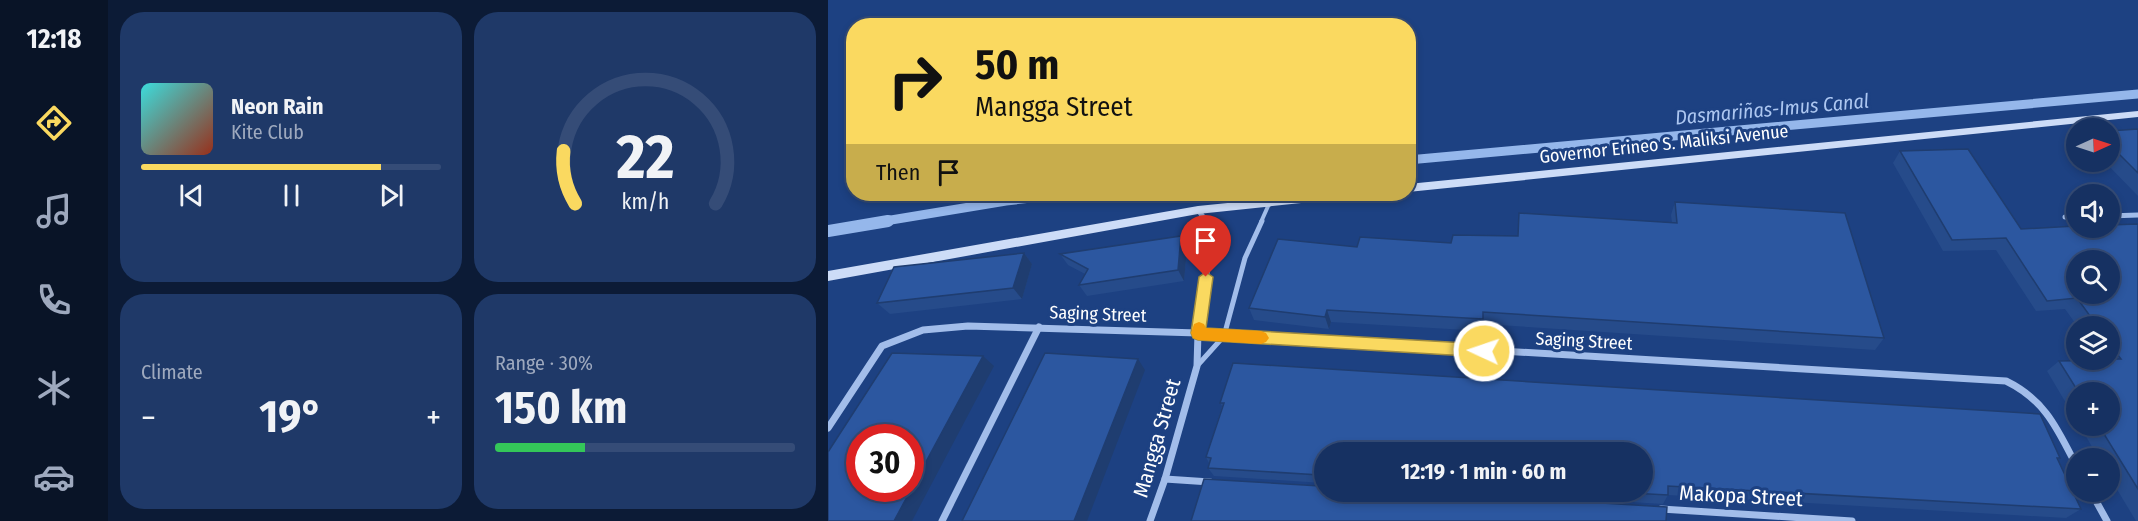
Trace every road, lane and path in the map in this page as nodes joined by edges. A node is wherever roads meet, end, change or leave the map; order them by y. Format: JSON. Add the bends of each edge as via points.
{"nodes":[{"id":1,"x":2138,"y":114,"type":"edge"},
{"id":2,"x":1416,"y":187,"type":"edge"},
{"id":3,"x":1270,"y":201,"type":"joint"},
{"id":4,"x":1198,"y":210,"type":"junction"},
{"id":5,"x":2138,"y":215,"type":"edge"},
{"id":6,"x":2120,"y":216,"type":"edge"},
{"id":7,"x":828,"y":276,"type":"edge"},
{"id":8,"x":1039,"y":327,"type":"junction"},
{"id":9,"x":1198,"y":333,"type":"junction"},
{"id":10,"x":1224,"y":336,"type":"junction"},
{"id":11,"x":1197,"y":366,"type":"junction"},
{"id":12,"x":828,"y":428,"type":"edge"},
{"id":13,"x":2067,"y":448,"type":"edge"},
{"id":14,"x":1165,"y":479,"type":"junction"},
{"id":15,"x":1222,"y":483,"type":"edge"},
{"id":16,"x":2097,"y":502,"type":"edge"},
{"id":17,"x":1650,"y":509,"type":"edge"},
{"id":18,"x":942,"y":521,"type":"edge"},
{"id":19,"x":1150,"y":521,"type":"edge"},
{"id":20,"x":1852,"y":521,"type":"edge"},
{"id":21,"x":2107,"y":521,"type":"edge"}],
"edges":[{"from":1,"to":2,"type":"main road","name":"Governor Erineo S. Maliksi Avenue"},
{"from":3,"to":4,"type":"main road"},
{"from":3,"to":10,"type":"lane","name":"Mangga Street","via":[[1245,258]]},
{"from":4,"to":7,"type":"main road"},
{"from":4,"to":9,"type":"street","name":"Mangga Street","via":[[1212,230]]},
{"from":5,"to":6,"type":"street"},
{"from":8,"to":9,"type":"street","name":"Saging Street"},
{"from":8,"to":12,"type":"street","name":"Saging Street","via":[[923,330],[882,346]]},
{"from":8,"to":18,"type":"street"},
{"from":9,"to":10,"type":"street","name":"Saging Street"},
{"from":9,"to":11,"type":"street","name":"Mangga Street"},
{"from":10,"to":11,"type":"lane","name":"Mangga Street"},
{"from":10,"to":13,"type":"street","name":"Saging Street","via":[[2006,381],[2024,388],[2042,404]]},
{"from":11,"to":14,"type":"street","name":"Mangga Street"},
{"from":14,"to":15,"type":"street"},
{"from":14,"to":19,"type":"street","name":"Mangga Street"},
{"from":16,"to":21,"type":"street"},
{"from":17,"to":20,"type":"street","name":"Makopa Street"}]}
